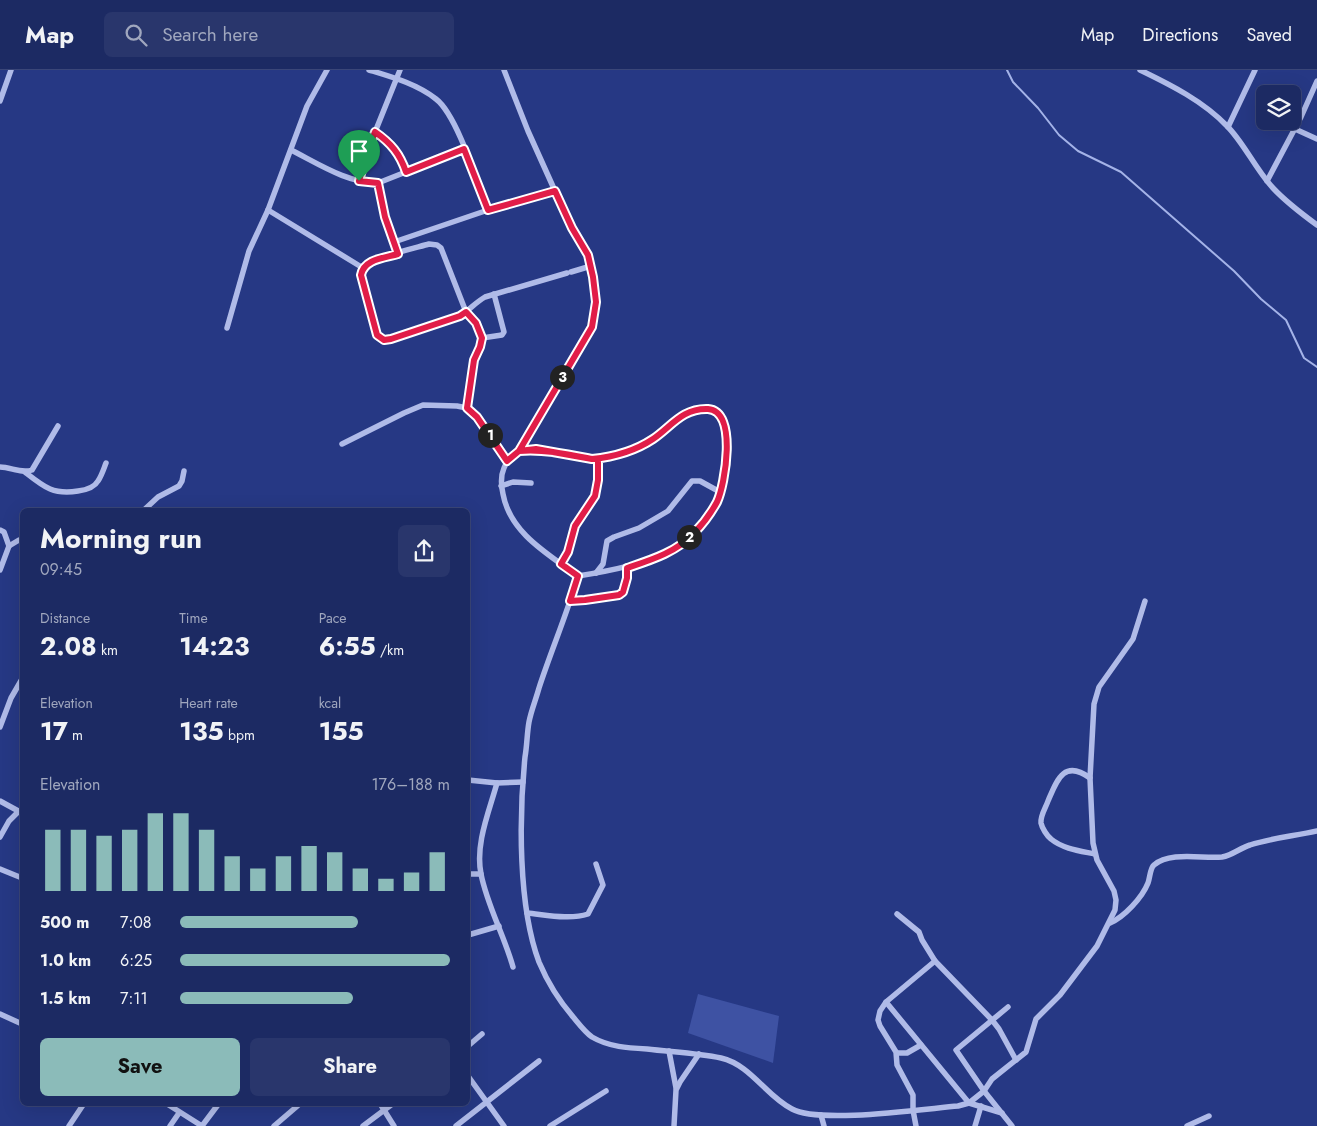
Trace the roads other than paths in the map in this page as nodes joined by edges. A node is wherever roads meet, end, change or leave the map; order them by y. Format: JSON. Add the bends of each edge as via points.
{"nodes":[{"id":1,"x":11,"y":70,"type":"edge"},
{"id":2,"x":327,"y":70,"type":"edge"},
{"id":3,"x":369,"y":70,"type":"edge"},
{"id":4,"x":400,"y":70,"type":"edge"},
{"id":5,"x":504,"y":70,"type":"edge"},
{"id":6,"x":1140,"y":70,"type":"edge"},
{"id":7,"x":1256,"y":70,"type":"edge"},
{"id":8,"x":396,"y":79,"type":"junction"},
{"id":9,"x":1317,"y":81,"type":"edge"},
{"id":10,"x":0,"y":101,"type":"edge"},
{"id":11,"x":1301,"y":116,"type":"edge"},
{"id":12,"x":1228,"y":127,"type":"junction"},
{"id":13,"x":1294,"y":130,"type":"edge"},
{"id":14,"x":1297,"y":130,"type":"edge"},
{"id":15,"x":375,"y":132,"type":"junction"},
{"id":16,"x":1317,"y":139,"type":"edge"},
{"id":17,"x":464,"y":149,"type":"junction"},
{"id":18,"x":291,"y":150,"type":"junction"},
{"id":19,"x":406,"y":172,"type":"junction"},
{"id":20,"x":359,"y":181,"type":"junction"},
{"id":21,"x":1267,"y":181,"type":"junction"},
{"id":22,"x":378,"y":183,"type":"junction"},
{"id":23,"x":555,"y":191,"type":"junction"},
{"id":24,"x":268,"y":210,"type":"junction"},
{"id":25,"x":488,"y":210,"type":"junction"},
{"id":26,"x":1317,"y":225,"type":"edge"},
{"id":27,"x":394,"y":242,"type":"junction"},
{"id":28,"x":398,"y":254,"type":"junction"},
{"id":29,"x":590,"y":266,"type":"junction"},
{"id":30,"x":363,"y":268,"type":"junction"},
{"id":31,"x":494,"y":294,"type":"junction"},
{"id":32,"x":466,"y":312,"type":"junction"},
{"id":33,"x":227,"y":328,"type":"dead end"},
{"id":34,"x":482,"y":338,"type":"junction"},
{"id":35,"x":467,"y":408,"type":"junction"},
{"id":36,"x":58,"y":426,"type":"dead end"},
{"id":37,"x":342,"y":444,"type":"dead end"},
{"id":38,"x":519,"y":451,"type":"junction"},
{"id":39,"x":598,"y":459,"type":"junction"},
{"id":40,"x":507,"y":461,"type":"junction"},
{"id":41,"x":106,"y":463,"type":"dead end"},
{"id":42,"x":0,"y":467,"type":"edge"},
{"id":43,"x":184,"y":471,"type":"dead end"},
{"id":44,"x":25,"y":472,"type":"junction"},
{"id":45,"x":531,"y":483,"type":"dead end"},
{"id":46,"x":501,"y":486,"type":"junction"},
{"id":47,"x":720,"y":492,"type":"junction"},
{"id":48,"x":146,"y":508,"type":"edge"},
{"id":49,"x":0,"y":530,"type":"edge"},
{"id":50,"x":20,"y":540,"type":"edge"},
{"id":51,"x":9,"y":546,"type":"junction"},
{"id":52,"x":561,"y":564,"type":"junction"},
{"id":53,"x":627,"y":568,"type":"junction"},
{"id":54,"x":0,"y":570,"type":"edge"},
{"id":55,"x":596,"y":573,"type":"junction"},
{"id":56,"x":578,"y":576,"type":"junction"},
{"id":57,"x":570,"y":601,"type":"junction"},
{"id":58,"x":1145,"y":602,"type":"dead end"},
{"id":59,"x":20,"y":682,"type":"edge"},
{"id":60,"x":0,"y":727,"type":"edge"},
{"id":61,"x":1090,"y":778,"type":"junction"},
{"id":62,"x":470,"y":780,"type":"edge"},
{"id":63,"x":523,"y":782,"type":"junction"},
{"id":64,"x":497,"y":783,"type":"junction"},
{"id":65,"x":0,"y":801,"type":"edge"},
{"id":66,"x":20,"y":812,"type":"edge"},
{"id":67,"x":1317,"y":831,"type":"edge"},
{"id":68,"x":0,"y":838,"type":"edge"},
{"id":69,"x":1095,"y":854,"type":"junction"},
{"id":70,"x":596,"y":864,"type":"dead end"},
{"id":71,"x":0,"y":869,"type":"edge"},
{"id":72,"x":470,"y":874,"type":"edge"},
{"id":73,"x":481,"y":874,"type":"junction"},
{"id":74,"x":20,"y":877,"type":"edge"},
{"id":75,"x":527,"y":913,"type":"junction"},
{"id":76,"x":897,"y":914,"type":"dead end"},
{"id":77,"x":1110,"y":923,"type":"junction"},
{"id":78,"x":499,"y":926,"type":"junction"},
{"id":79,"x":470,"y":934,"type":"edge"},
{"id":80,"x":935,"y":961,"type":"junction"},
{"id":81,"x":512,"y":966,"type":"dead end"},
{"id":82,"x":886,"y":1002,"type":"junction"},
{"id":83,"x":1008,"y":1006,"type":"dead end"},
{"id":84,"x":0,"y":1014,"type":"edge"},
{"id":85,"x":992,"y":1020,"type":"junction"},
{"id":86,"x":20,"y":1023,"type":"edge"},
{"id":87,"x":482,"y":1034,"type":"dead end"},
{"id":88,"x":470,"y":1044,"type":"edge"},
{"id":89,"x":921,"y":1045,"type":"junction"},
{"id":90,"x":669,"y":1052,"type":"junction"},
{"id":91,"x":699,"y":1054,"type":"junction"},
{"id":92,"x":897,"y":1054,"type":"junction"},
{"id":93,"x":1016,"y":1060,"type":"junction"},
{"id":94,"x":539,"y":1061,"type":"dead end"},
{"id":95,"x":470,"y":1079,"type":"edge"},
{"id":96,"x":676,"y":1090,"type":"junction"},
{"id":97,"x":606,"y":1091,"type":"dead end"},
{"id":98,"x":984,"y":1091,"type":"junction"},
{"id":99,"x":486,"y":1103,"type":"junction"},
{"id":100,"x":969,"y":1103,"type":"junction"},
{"id":101,"x":82,"y":1106,"type":"edge"},
{"id":102,"x":170,"y":1106,"type":"edge"},
{"id":103,"x":217,"y":1106,"type":"edge"},
{"id":104,"x":297,"y":1106,"type":"edge"},
{"id":105,"x":381,"y":1106,"type":"edge"},
{"id":106,"x":390,"y":1106,"type":"edge"},
{"id":107,"x":981,"y":1106,"type":"junction"},
{"id":108,"x":912,"y":1110,"type":"junction"},
{"id":109,"x":384,"y":1111,"type":"junction"},
{"id":110,"x":179,"y":1112,"type":"junction"},
{"id":111,"x":1002,"y":1113,"type":"junction"},
{"id":112,"x":821,"y":1115,"type":"junction"},
{"id":113,"x":1209,"y":1116,"type":"dead end"},
{"id":114,"x":1010,"y":1125,"type":"edge"},
{"id":115,"x":69,"y":1126,"type":"edge"},
{"id":116,"x":170,"y":1126,"type":"edge"},
{"id":117,"x":202,"y":1126,"type":"edge"},
{"id":118,"x":274,"y":1126,"type":"edge"},
{"id":119,"x":363,"y":1126,"type":"edge"},
{"id":120,"x":394,"y":1126,"type":"edge"},
{"id":121,"x":456,"y":1126,"type":"edge"},
{"id":122,"x":504,"y":1126,"type":"edge"},
{"id":123,"x":550,"y":1126,"type":"edge"},
{"id":124,"x":674,"y":1126,"type":"edge"},
{"id":125,"x":824,"y":1126,"type":"edge"},
{"id":126,"x":916,"y":1126,"type":"edge"},
{"id":127,"x":975,"y":1126,"type":"edge"},
{"id":128,"x":1186,"y":1126,"type":"edge"}],
"edges":[{"from":1,"to":10,"type":"street"},
{"from":2,"to":18,"type":"street","via":[[307,106]]},
{"from":3,"to":8,"type":"street"},
{"from":4,"to":8,"type":"street"},
{"from":5,"to":23,"type":"street"},
{"from":6,"to":12,"type":"street","via":[[1177,88]]},
{"from":7,"to":12,"type":"street"},
{"from":8,"to":15,"type":"street"},
{"from":8,"to":17,"type":"street","via":[[423,91],[444,106]]},
{"from":9,"to":11,"type":"street"},
{"from":12,"to":21,"type":"street"},
{"from":13,"to":21,"type":"street"},
{"from":14,"to":16,"type":"street"},
{"from":15,"to":19,"type":"street","via":[[400,156]]},
{"from":15,"to":20,"type":"street"},
{"from":17,"to":19,"type":"street"},
{"from":17,"to":25,"type":"street"},
{"from":18,"to":20,"type":"street"},
{"from":18,"to":24,"type":"street"},
{"from":19,"to":22,"type":"street"},
{"from":20,"to":22,"type":"street"},
{"from":21,"to":26,"type":"street","via":[[1296,210]]},
{"from":22,"to":27,"type":"street"},
{"from":23,"to":25,"type":"street"},
{"from":23,"to":29,"type":"street","via":[[588,255]]},
{"from":24,"to":30,"type":"street"},
{"from":24,"to":33,"type":"street","via":[[249,251]]},
{"from":25,"to":27,"type":"street"},
{"from":27,"to":28,"type":"street"},
{"from":28,"to":30,"type":"street"},
{"from":28,"to":32,"type":"street","via":[[429,244],[437,245]]},
{"from":29,"to":31,"type":"street"},
{"from":29,"to":38,"type":"street","via":[[596,302],[592,327]]},
{"from":30,"to":32,"type":"street","via":[[361,275],[377,335],[384,340]]},
{"from":31,"to":32,"type":"street"},
{"from":31,"to":34,"type":"street","via":[[504,332]]},
{"from":32,"to":34,"type":"street","via":[[476,323]]},
{"from":34,"to":35,"type":"street","via":[[474,360]]},
{"from":35,"to":37,"type":"street","via":[[423,405]]},
{"from":35,"to":40,"type":"street","via":[[477,417]]},
{"from":36,"to":44,"type":"street","via":[[35,466]]},
{"from":38,"to":39,"type":"street","via":[[536,449]]},
{"from":38,"to":40,"type":"street"},
{"from":39,"to":47,"type":"street","via":[[626,452],[653,439],[678,418],[709,409],[718,412],[726,430],[727,450]]},
{"from":39,"to":52,"type":"street","via":[[595,496],[575,526]]},
{"from":40,"to":46,"type":"street"},
{"from":41,"to":44,"type":"street","via":[[93,486],[65,493],[41,485]]},
{"from":42,"to":44,"type":"street"},
{"from":43,"to":48,"type":"street","via":[[179,486],[158,497]]},
{"from":45,"to":46,"type":"street","via":[[513,482]]},
{"from":46,"to":52,"type":"street","via":[[513,521],[530,540]]},
{"from":47,"to":53,"type":"street","via":[[717,502],[693,535],[662,555]]},
{"from":47,"to":55,"type":"street","via":[[700,481],[692,481],[668,511],[607,541],[603,564]]},
{"from":49,"to":51,"type":"street","via":[[4,532]]},
{"from":50,"to":51,"type":"street"},
{"from":51,"to":54,"type":"street"},
{"from":52,"to":56,"type":"street"},
{"from":53,"to":55,"type":"street"},
{"from":53,"to":57,"type":"street","via":[[625,588],[619,595]]},
{"from":55,"to":56,"type":"street"},
{"from":56,"to":57,"type":"street"},
{"from":57,"to":63,"type":"street","via":[[550,652],[529,722]]},
{"from":58,"to":61,"type":"street","via":[[1133,639],[1099,687],[1094,704]]},
{"from":59,"to":60,"type":"street"},
{"from":61,"to":69,"type":"street"},
{"from":61,"to":69,"type":"street","via":[[1079,771],[1064,773],[1057,780],[1041,824],[1051,839],[1069,848]]},
{"from":62,"to":64,"type":"street"},
{"from":63,"to":64,"type":"street"},
{"from":63,"to":75,"type":"street","via":[[523,875]]},
{"from":64,"to":73,"type":"street","via":[[482,838]]},
{"from":65,"to":66,"type":"street"},
{"from":66,"to":68,"type":"street","via":[[9,821]]},
{"from":67,"to":77,"type":"street","via":[[1252,844],[1224,856],[1177,857],[1155,864],[1148,884],[1132,907],[1120,919]]},
{"from":69,"to":77,"type":"street","via":[[1111,883],[1116,900]]},
{"from":70,"to":75,"type":"street","via":[[603,885],[588,914],[554,916]]},
{"from":71,"to":74,"type":"street"},
{"from":72,"to":73,"type":"street"},
{"from":73,"to":78,"type":"street"},
{"from":75,"to":90,"type":"street","via":[[540,963],[567,1010],[590,1036],[616,1046]]},
{"from":76,"to":80,"type":"street","via":[[919,932]]},
{"from":77,"to":93,"type":"street","via":[[1067,986],[1036,1019],[1026,1052]]},
{"from":78,"to":79,"type":"street"},
{"from":78,"to":81,"type":"street"},
{"from":80,"to":82,"type":"street"},
{"from":80,"to":85,"type":"street"},
{"from":82,"to":89,"type":"street"},
{"from":82,"to":92,"type":"street","via":[[878,1020]]},
{"from":83,"to":85,"type":"street"},
{"from":84,"to":86,"type":"street"},
{"from":85,"to":93,"type":"street"},
{"from":85,"to":98,"type":"street","via":[[956,1050]]},
{"from":87,"to":88,"type":"street"},
{"from":89,"to":92,"type":"street","via":[[907,1053]]},
{"from":89,"to":100,"type":"street"},
{"from":90,"to":91,"type":"street"},
{"from":90,"to":96,"type":"street"},
{"from":91,"to":96,"type":"street"},
{"from":91,"to":112,"type":"street","via":[[732,1062],[788,1107],[803,1114]]},
{"from":92,"to":108,"type":"street","via":[[897,1065],[913,1095]]},
{"from":93,"to":98,"type":"street","via":[[992,1079]]},
{"from":94,"to":99,"type":"street"},
{"from":95,"to":99,"type":"street"},
{"from":96,"to":124,"type":"street"},
{"from":97,"to":123,"type":"street"},
{"from":98,"to":100,"type":"street"},
{"from":98,"to":111,"type":"street"},
{"from":99,"to":121,"type":"street"},
{"from":99,"to":122,"type":"street"},
{"from":100,"to":107,"type":"street"},
{"from":100,"to":108,"type":"street"},
{"from":101,"to":115,"type":"street"},
{"from":102,"to":110,"type":"street"},
{"from":103,"to":117,"type":"street"},
{"from":104,"to":118,"type":"street"},
{"from":105,"to":109,"type":"street"},
{"from":106,"to":109,"type":"street"},
{"from":107,"to":111,"type":"street"},
{"from":107,"to":127,"type":"street"},
{"from":108,"to":112,"type":"street"},
{"from":108,"to":126,"type":"street"},
{"from":109,"to":119,"type":"street"},
{"from":109,"to":120,"type":"street"},
{"from":110,"to":116,"type":"street"},
{"from":110,"to":117,"type":"street"},
{"from":111,"to":114,"type":"street"},
{"from":112,"to":125,"type":"street"},
{"from":113,"to":128,"type":"street"}]}
